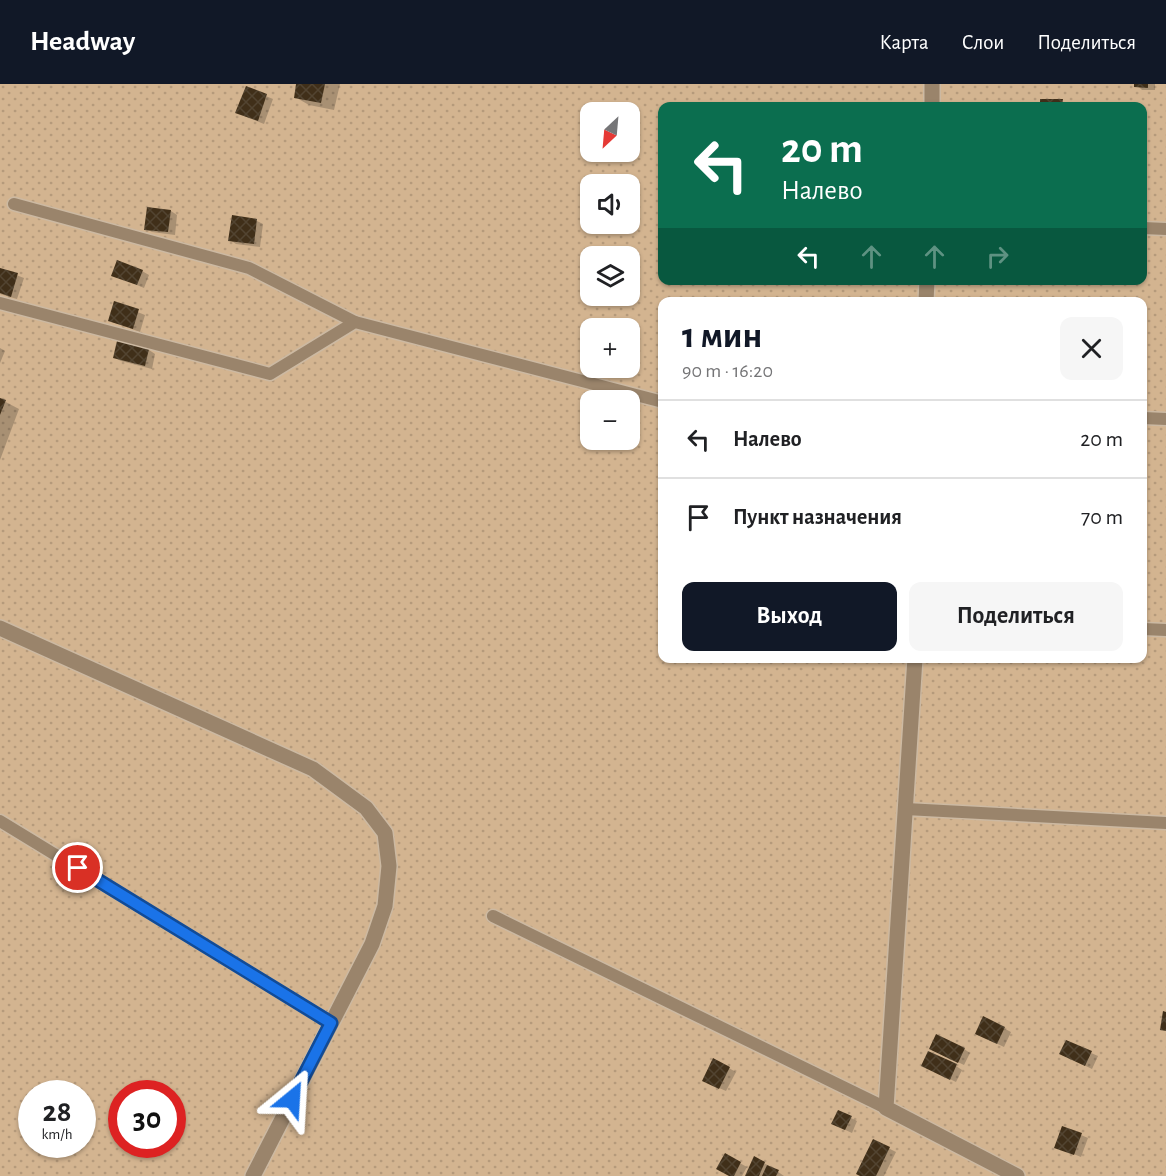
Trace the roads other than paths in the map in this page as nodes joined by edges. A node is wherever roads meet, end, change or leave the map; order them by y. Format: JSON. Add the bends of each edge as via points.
{"nodes":[{"id":1,"x":932,"y":84,"type":"edge"},
{"id":2,"x":932,"y":102,"type":"edge"},
{"id":3,"x":14,"y":204,"type":"dead end"},
{"id":4,"x":1147,"y":228,"type":"edge"},
{"id":5,"x":1166,"y":229,"type":"edge"},
{"id":6,"x":0,"y":303,"type":"edge"},
{"id":7,"x":355,"y":322,"type":"junction"},
{"id":8,"x":658,"y":401,"type":"edge"},
{"id":9,"x":1147,"y":418,"type":"edge"},
{"id":10,"x":1166,"y":419,"type":"edge"},
{"id":11,"x":0,"y":628,"type":"edge"},
{"id":12,"x":1147,"y":629,"type":"edge"},
{"id":13,"x":1166,"y":630,"type":"edge"},
{"id":14,"x":915,"y":663,"type":"edge"},
{"id":15,"x":906,"y":809,"type":"junction"},
{"id":16,"x":0,"y":821,"type":"edge"},
{"id":17,"x":1166,"y":823,"type":"edge"},
{"id":18,"x":493,"y":916,"type":"dead end"},
{"id":19,"x":331,"y":1023,"type":"junction"},
{"id":20,"x":886,"y":1108,"type":"junction"},
{"id":21,"x":253,"y":1176,"type":"edge"},
{"id":22,"x":1017,"y":1176,"type":"edge"}],
"edges":[{"from":1,"to":2,"type":"street"},
{"from":3,"to":7,"type":"lane","via":[[249,267]]},
{"from":4,"to":5,"type":"lane"},
{"from":6,"to":7,"type":"lane","via":[[270,374]]},
{"from":7,"to":8,"type":"lane"},
{"from":9,"to":10,"type":"lane"},
{"from":11,"to":19,"type":"street","via":[[313,769],[366,808],[385,833],[389,866],[385,906],[372,944]]},
{"from":12,"to":13,"type":"lane"},
{"from":14,"to":15,"type":"street"},
{"from":15,"to":17,"type":"lane"},
{"from":15,"to":20,"type":"street"},
{"from":16,"to":19,"type":"lane"},
{"from":18,"to":20,"type":"lane"},
{"from":19,"to":21,"type":"street"},
{"from":20,"to":22,"type":"street"}]}
